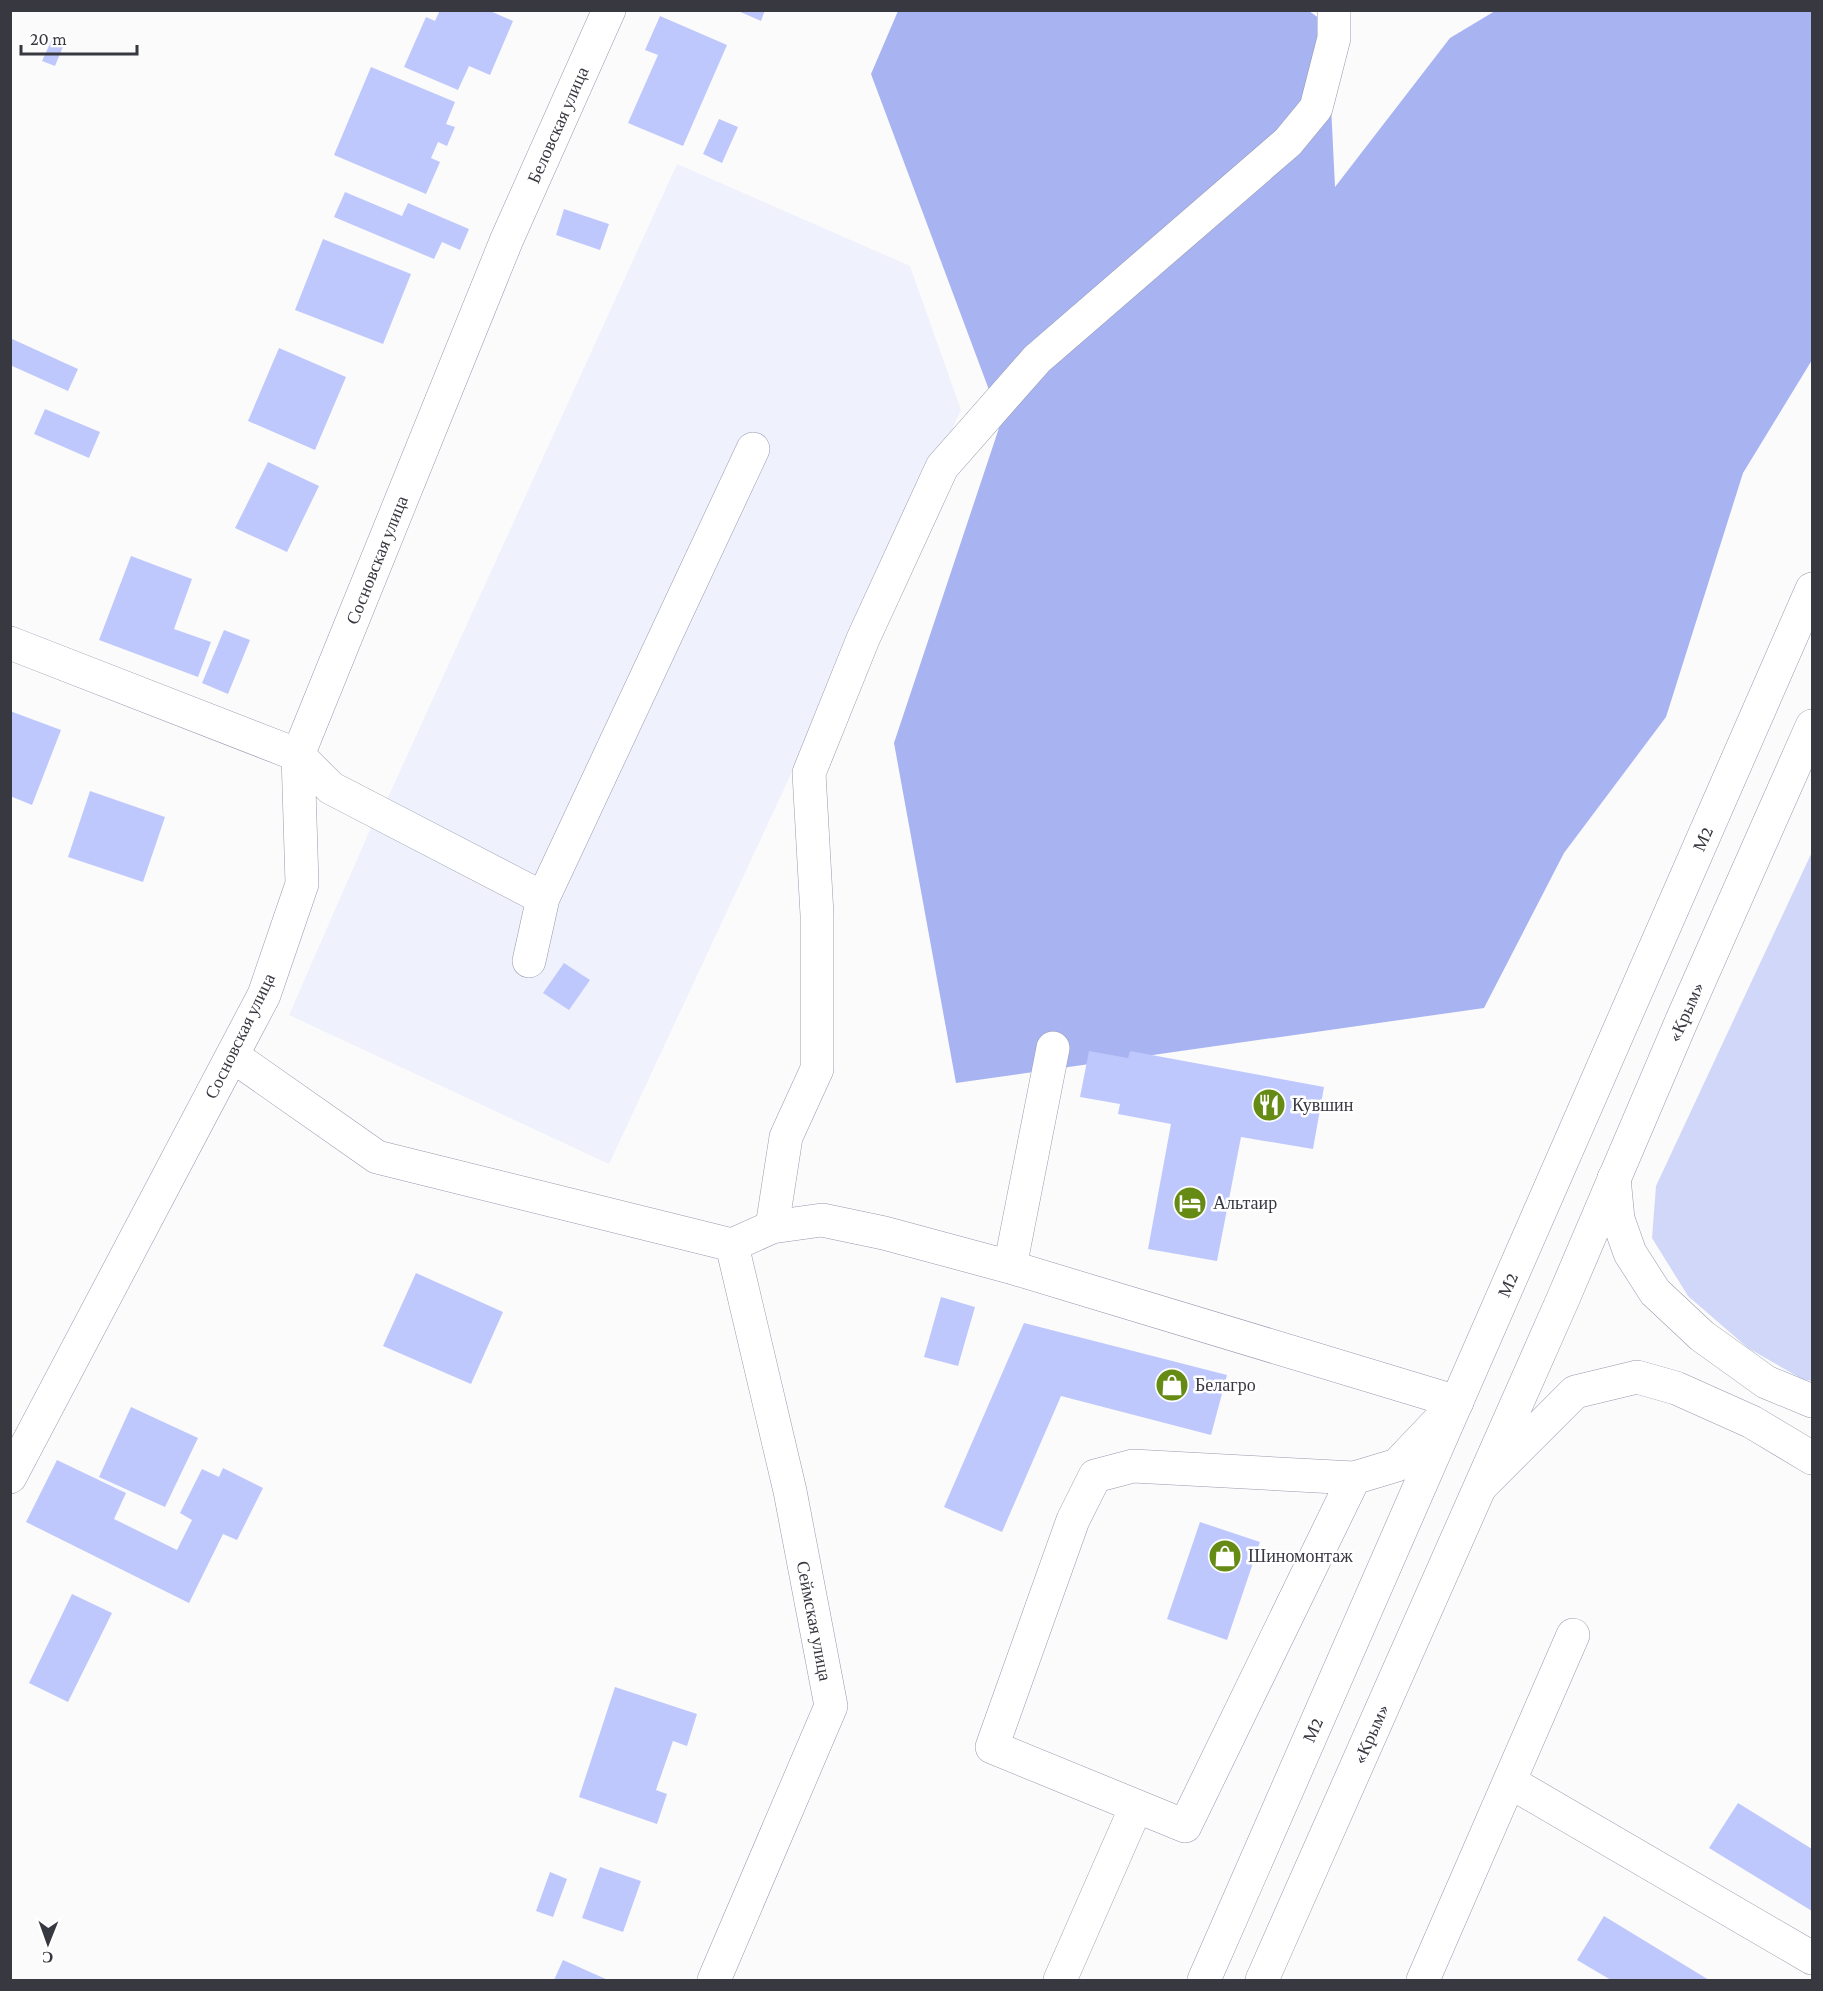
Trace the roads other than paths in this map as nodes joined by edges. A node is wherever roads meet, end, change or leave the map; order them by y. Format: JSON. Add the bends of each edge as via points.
{"nodes":[{"id":1,"x":609,"y":10,"type":"edge"},
{"id":2,"x":1334,"y":10,"type":"edge"},
{"id":3,"x":502,"y":253,"type":"joint"},
{"id":4,"x":753,"y":449,"type":"dead end"},
{"id":5,"x":1812,"y":589,"type":"edge"},
{"id":6,"x":10,"y":643,"type":"edge"},
{"id":7,"x":1812,"y":726,"type":"edge"},
{"id":8,"x":298,"y":755,"type":"junction"},
{"id":9,"x":543,"y":898,"type":"junction"},
{"id":10,"x":529,"y":961,"type":"dead end"},
{"id":11,"x":1053,"y":1048,"type":"dead end"},
{"id":12,"x":233,"y":1056,"type":"junction"},
{"id":13,"x":1614,"y":1178,"type":"junction"},
{"id":14,"x":772,"y":1227,"type":"junction"},
{"id":15,"x":732,"y":1245,"type":"junction"},
{"id":16,"x":1010,"y":1267,"type":"junction"},
{"id":17,"x":1812,"y":1401,"type":"edge"},
{"id":18,"x":1457,"y":1402,"type":"junction"},
{"id":19,"x":1812,"y":1458,"type":"edge"},
{"id":20,"x":10,"y":1477,"type":"edge"},
{"id":21,"x":1354,"y":1478,"type":"junction"},
{"id":22,"x":1479,"y":1487,"type":"junction"},
{"id":23,"x":1574,"y":1635,"type":"dead end"},
{"id":24,"x":1510,"y":1782,"type":"junction"},
{"id":25,"x":1136,"y":1807,"type":"junction"},
{"id":26,"x":1812,"y":1958,"type":"edge"},
{"id":27,"x":714,"y":1980,"type":"edge"},
{"id":28,"x":1060,"y":1980,"type":"edge"},
{"id":29,"x":1204,"y":1980,"type":"edge"},
{"id":30,"x":1262,"y":1980,"type":"edge"},
{"id":31,"x":1423,"y":1980,"type":"edge"}],
"edges":[{"from":1,"to":3,"type":"main road","name":"Беловская улица"},
{"from":2,"to":14,"type":"main road","via":[[1334,38],[1316,108],[1288,142],[1037,359],[942,467],[863,639],[808,773],[817,915],[817,1069],[786,1137]]},
{"from":3,"to":8,"type":"main road","name":"Сосновская улица"},
{"from":4,"to":9,"type":"main road"},
{"from":5,"to":18,"type":"main road","name":"М2"},
{"from":6,"to":8,"type":"main road"},
{"from":7,"to":13,"type":"main road","name":"«Крым»"},
{"from":8,"to":9,"type":"main road","via":[[331,789]]},
{"from":8,"to":12,"type":"main road","name":"Сосновская улица","via":[[302,884],[264,995]]},
{"from":9,"to":10,"type":"main road"},
{"from":11,"to":16,"type":"main road"},
{"from":12,"to":15,"type":"main road","via":[[377,1157]]},
{"from":12,"to":20,"type":"main road","name":"Сосновская улица"},
{"from":13,"to":17,"type":"main road","via":[[1618,1219],[1630,1253],[1654,1292],[1702,1336],[1766,1382]]},
{"from":13,"to":22,"type":"main road","name":"«Крым»"},
{"from":14,"to":15,"type":"main road"},
{"from":14,"to":16,"type":"main road","via":[[822,1220]]},
{"from":15,"to":27,"type":"main road","name":"Сеймская улица","via":[[790,1491],[831,1706]]},
{"from":16,"to":18,"type":"main road"},
{"from":18,"to":21,"type":"main road","via":[[1397,1465]]},
{"from":18,"to":29,"type":"main road","name":"М2"},
{"from":19,"to":22,"type":"main road","via":[[1752,1422],[1676,1388],[1637,1377],[1575,1392]]},
{"from":21,"to":25,"type":"main road","via":[[1185,1826]]},
{"from":21,"to":25,"type":"main road","via":[[1133,1466],[1095,1476],[1073,1520],[992,1747]]},
{"from":22,"to":30,"type":"main road","name":"«Крым»"},
{"from":23,"to":24,"type":"main road"},
{"from":24,"to":26,"type":"main road"},
{"from":24,"to":31,"type":"main road"},
{"from":25,"to":28,"type":"main road"}]}
